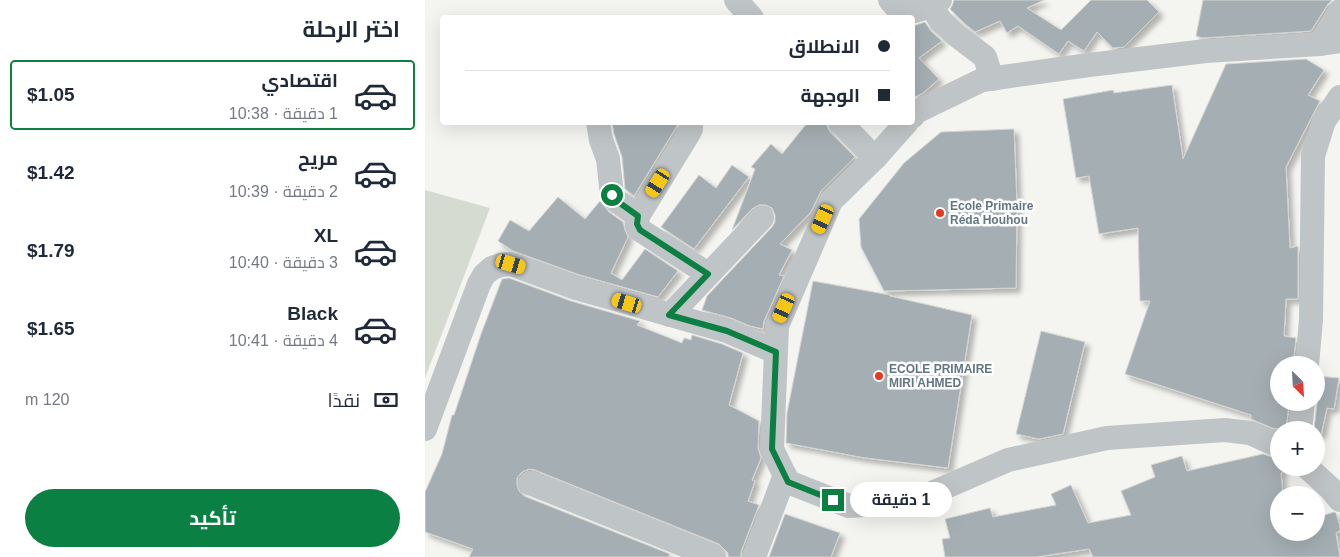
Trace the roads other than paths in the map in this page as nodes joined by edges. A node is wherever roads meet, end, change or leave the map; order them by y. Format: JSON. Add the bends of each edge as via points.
{"nodes":[{"id":1,"x":736,"y":0,"type":"edge"},
{"id":2,"x":890,"y":0,"type":"edge"},
{"id":3,"x":936,"y":3,"type":"edge"},
{"id":4,"x":1340,"y":11,"type":"edge"},
{"id":5,"x":749,"y":15,"type":"edge"},
{"id":6,"x":1330,"y":42,"type":"edge"},
{"id":7,"x":992,"y":79,"type":"junction"},
{"id":8,"x":1340,"y":97,"type":"edge"},
{"id":9,"x":915,"y":113,"type":"edge"},
{"id":10,"x":598,"y":125,"type":"edge"},
{"id":11,"x":691,"y":125,"type":"edge"},
{"id":12,"x":843,"y":125,"type":"edge"},
{"id":13,"x":904,"y":125,"type":"edge"},
{"id":14,"x":875,"y":158,"type":"junction"},
{"id":15,"x":638,"y":216,"type":"junction"},
{"id":16,"x":762,"y":218,"type":"dead end"},
{"id":17,"x":708,"y":274,"type":"junction"},
{"id":18,"x":669,"y":315,"type":"junction"},
{"id":19,"x":776,"y":352,"type":"junction"},
{"id":20,"x":1308,"y":356,"type":"edge"},
{"id":21,"x":425,"y":429,"type":"edge"},
{"id":22,"x":1270,"y":442,"type":"edge"},
{"id":23,"x":785,"y":474,"type":"junction"},
{"id":24,"x":1318,"y":476,"type":"edge"},
{"id":25,"x":530,"y":483,"type":"dead end"},
{"id":26,"x":1340,"y":500,"type":"edge"},
{"id":27,"x":714,"y":557,"type":"edge"},
{"id":28,"x":754,"y":557,"type":"edge"}],
"edges":[{"from":1,"to":5,"type":"street"},
{"from":2,"to":3,"type":"street","via":[[908,13]]},
{"from":3,"to":7,"type":"street","via":[[941,21],[985,57]]},
{"from":4,"to":6,"type":"street"},
{"from":6,"to":7,"type":"street","via":[[1206,51]]},
{"from":7,"to":9,"type":"street","via":[[982,80]]},
{"from":8,"to":20,"type":"street","via":[[1325,121],[1313,156]]},
{"from":10,"to":15,"type":"street","via":[[608,160],[612,195]]},
{"from":11,"to":15,"type":"street"},
{"from":12,"to":14,"type":"street"},
{"from":13,"to":14,"type":"street"},
{"from":14,"to":19,"type":"street","via":[[831,201],[777,326]]},
{"from":15,"to":17,"type":"street","via":[[640,230]]},
{"from":16,"to":17,"type":"street"},
{"from":17,"to":18,"type":"street"},
{"from":18,"to":19,"type":"street","via":[[727,331]]},
{"from":18,"to":21,"type":"street","via":[[576,288],[511,264],[492,268],[479,284]]},
{"from":19,"to":23,"type":"street","via":[[772,449]]},
{"from":22,"to":23,"type":"street","via":[[1250,433],[1225,430],[1107,438],[1008,460],[911,502],[849,506],[788,482]]},
{"from":23,"to":28,"type":"street"},
{"from":24,"to":26,"type":"street"},
{"from":25,"to":27,"type":"street"}]}
